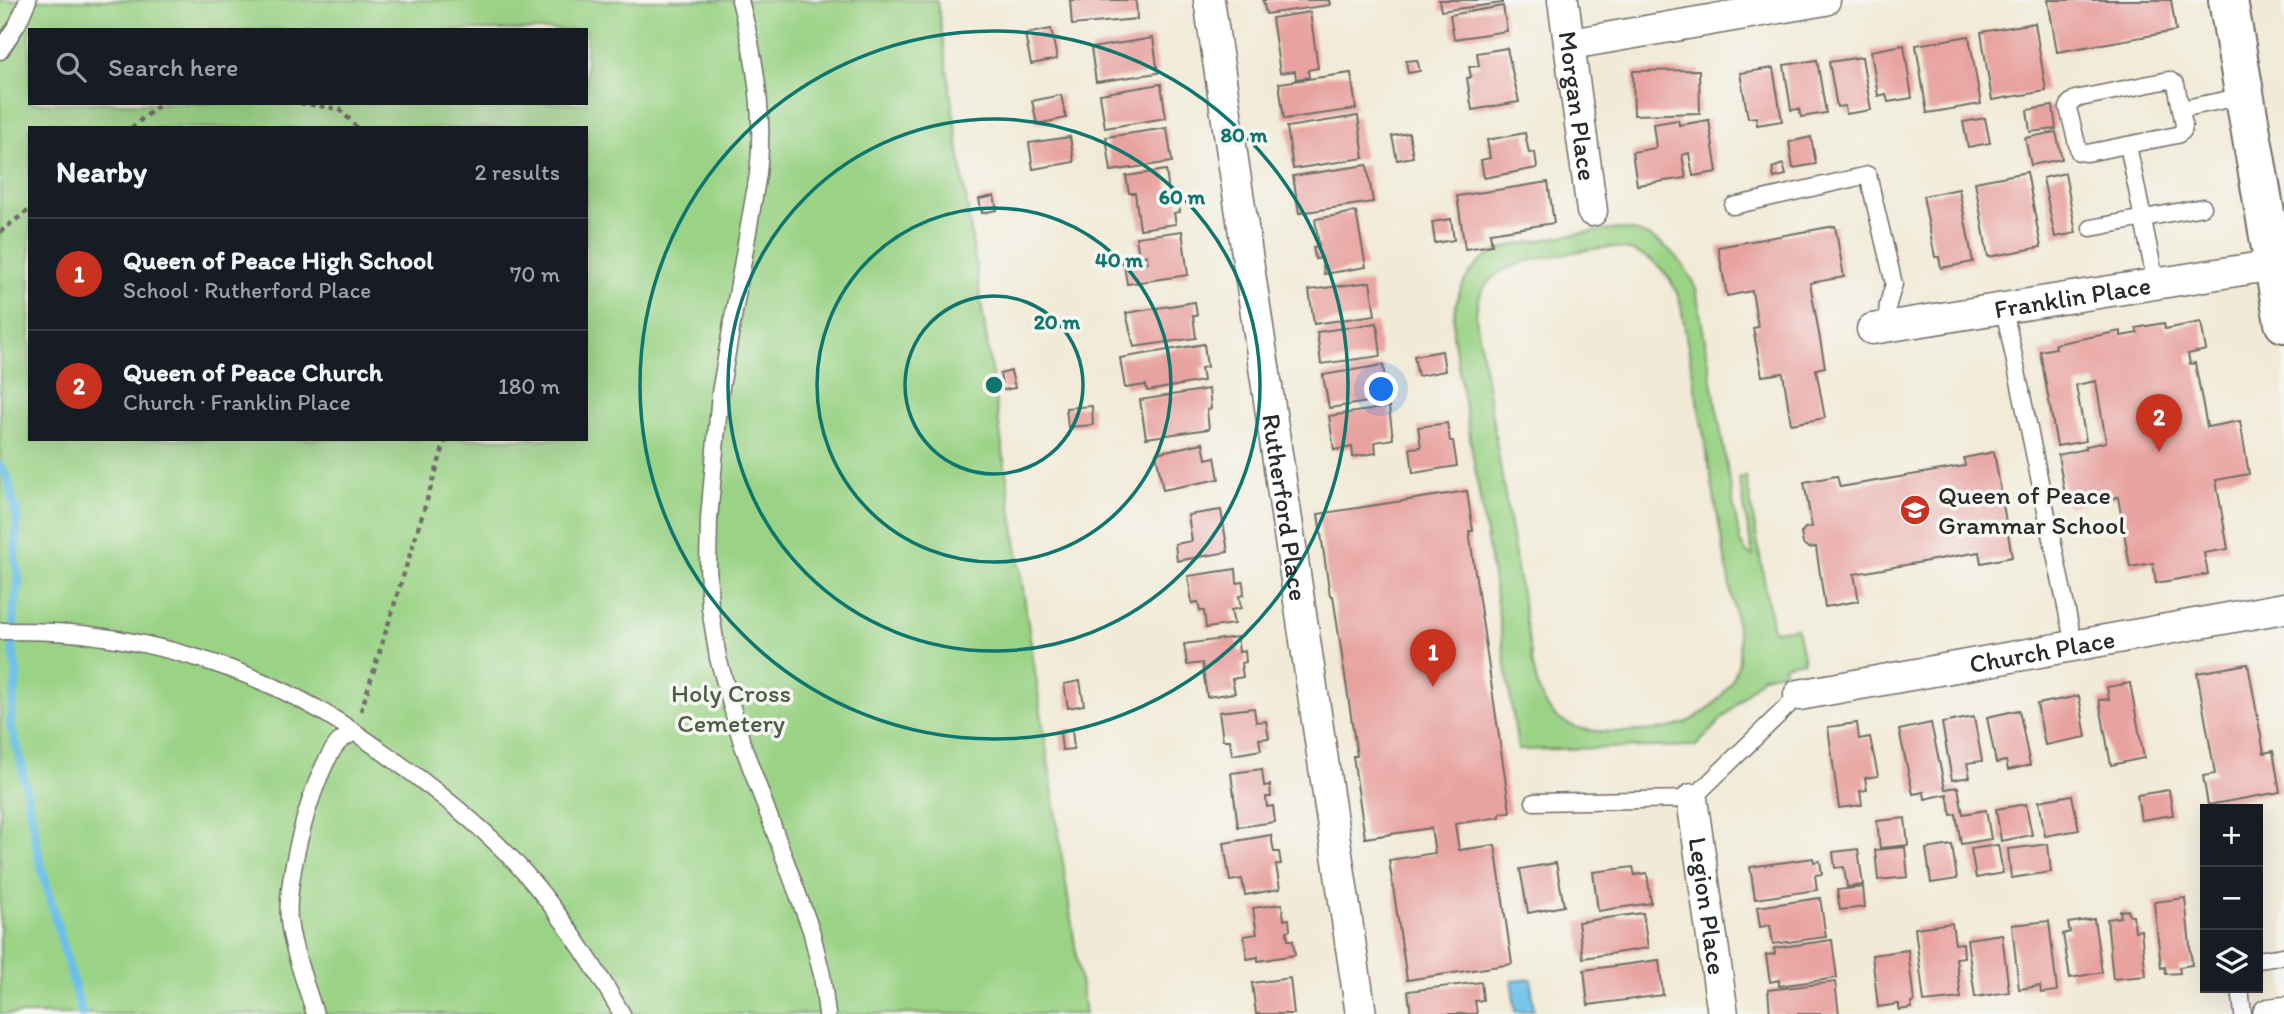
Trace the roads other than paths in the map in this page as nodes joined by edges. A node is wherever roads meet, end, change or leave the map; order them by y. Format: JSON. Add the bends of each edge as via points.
{"nodes":[{"id":1,"x":28,"y":0,"type":"edge"},
{"id":2,"x":740,"y":0,"type":"edge"},
{"id":3,"x":1209,"y":0,"type":"edge"},
{"id":4,"x":1563,"y":0,"type":"edge"},
{"id":5,"x":1825,"y":0,"type":"edge"},
{"id":6,"x":2228,"y":0,"type":"edge"},
{"id":7,"x":1571,"y":44,"type":"junction"},
{"id":8,"x":0,"y":51,"type":"edge"},
{"id":9,"x":2244,"y":96,"type":"junction"},
{"id":10,"x":2181,"y":109,"type":"junction"},
{"id":11,"x":2129,"y":145,"type":"junction"},
{"id":12,"x":1733,"y":206,"type":"dead end"},
{"id":13,"x":2203,"y":207,"type":"dead end"},
{"id":14,"x":1592,"y":211,"type":"dead end"},
{"id":15,"x":2143,"y":218,"type":"junction"},
{"id":16,"x":2091,"y":228,"type":"dead end"},
{"id":17,"x":2274,"y":265,"type":"junction"},
{"id":18,"x":2156,"y":284,"type":"junction"},
{"id":19,"x":2004,"y":309,"type":"junction"},
{"id":20,"x":2284,"y":323,"type":"edge"},
{"id":21,"x":1879,"y":328,"type":"joint"},
{"id":22,"x":2284,"y":608,"type":"edge"},
{"id":23,"x":0,"y":631,"type":"edge"},
{"id":24,"x":2074,"y":645,"type":"junction"},
{"id":25,"x":1799,"y":695,"type":"joint"},
{"id":26,"x":355,"y":732,"type":"junction"},
{"id":27,"x":1692,"y":799,"type":"junction"},
{"id":28,"x":1534,"y":802,"type":"dead end"},
{"id":29,"x":2284,"y":956,"type":"edge"},
{"id":30,"x":2263,"y":959,"type":"edge"},
{"id":31,"x":2241,"y":993,"type":"edge"},
{"id":32,"x":2284,"y":1012,"type":"edge"},
{"id":33,"x":315,"y":1014,"type":"edge"},
{"id":34,"x":622,"y":1014,"type":"edge"},
{"id":35,"x":827,"y":1014,"type":"edge"},
{"id":36,"x":1361,"y":1014,"type":"edge"},
{"id":37,"x":1723,"y":1014,"type":"edge"},
{"id":38,"x":2243,"y":1014,"type":"edge"},
{"id":39,"x":2268,"y":1014,"type":"edge"}],
"edges":[{"from":1,"to":8,"type":"lane"},
{"from":2,"to":35,"type":"lane","via":[[754,65],[762,139],[720,393],[709,519],[710,608],[718,658],[742,743],[811,930]]},
{"from":3,"to":36,"type":"street","name":"Rutherford Place"},
{"from":4,"to":7,"type":"street","name":"Morgan Place"},
{"from":5,"to":7,"type":"street"},
{"from":6,"to":9,"type":"main road"},
{"from":7,"to":14,"type":"street","name":"Morgan Place"},
{"from":9,"to":10,"type":"lane"},
{"from":9,"to":17,"type":"main road"},
{"from":10,"to":11,"type":"lane","via":[[2183,131]]},
{"from":10,"to":11,"type":"lane","via":[[2176,84],[2169,80],[2070,103],[2079,152]]},
{"from":11,"to":15,"type":"lane"},
{"from":12,"to":21,"type":"lane","via":[[1868,175],[1894,285]]},
{"from":13,"to":15,"type":"lane"},
{"from":15,"to":16,"type":"lane"},
{"from":15,"to":18,"type":"lane"},
{"from":17,"to":18,"type":"street","name":"Franklin Place"},
{"from":17,"to":20,"type":"main road"},
{"from":18,"to":19,"type":"street","name":"Franklin Place"},
{"from":19,"to":21,"type":"street","name":"Franklin Place"},
{"from":19,"to":24,"type":"lane"},
{"from":22,"to":24,"type":"street","name":"Church Place"},
{"from":23,"to":26,"type":"lane","via":[[89,634],[149,645],[252,678]]},
{"from":24,"to":25,"type":"street","name":"Church Place"},
{"from":25,"to":27,"type":"lane"},
{"from":26,"to":33,"type":"lane","via":[[338,742],[323,767],[289,883],[289,921]]},
{"from":26,"to":34,"type":"lane","via":[[450,803],[512,859],[553,909]]},
{"from":27,"to":28,"type":"lane"},
{"from":27,"to":37,"type":"street","name":"Legion Place"},
{"from":29,"to":30,"type":"lane"},
{"from":31,"to":38,"type":"lane"},
{"from":32,"to":39,"type":"street"}]}
